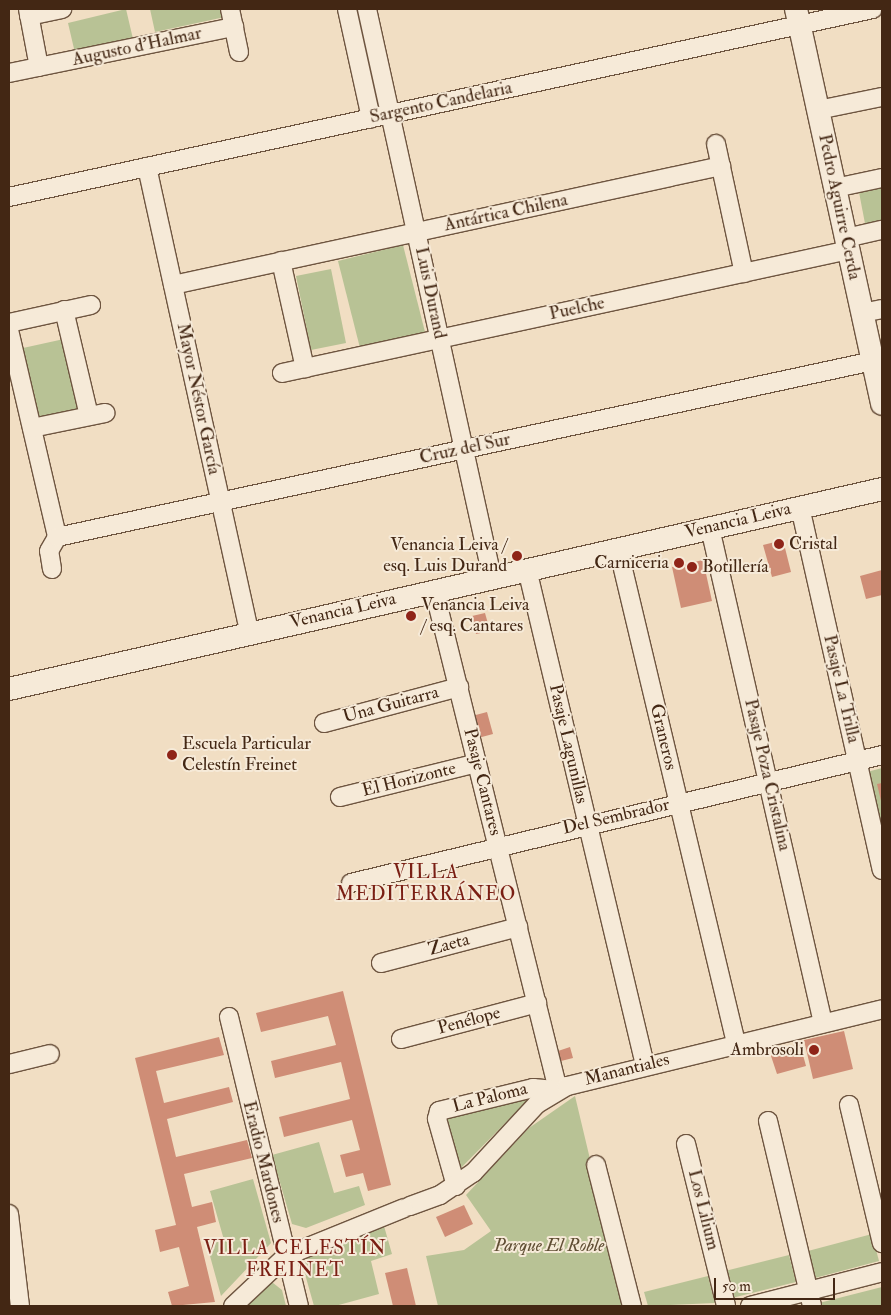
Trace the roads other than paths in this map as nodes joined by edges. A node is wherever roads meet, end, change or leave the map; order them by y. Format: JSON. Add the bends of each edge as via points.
{"nodes":[{"id":1,"x":62,"y":9,"type":"edge"},
{"id":2,"x":230,"y":9,"type":"edge"},
{"id":3,"x":347,"y":9,"type":"edge"},
{"id":4,"x":367,"y":9,"type":"edge"},
{"id":5,"x":873,"y":9,"type":"edge"},
{"id":6,"x":29,"y":12,"type":"edge"},
{"id":7,"x":798,"y":17,"type":"edge"},
{"id":8,"x":234,"y":27,"type":"junction"},
{"id":9,"x":239,"y":52,"type":"dead end"},
{"id":10,"x":39,"y":67,"type":"junction"},
{"id":11,"x":9,"y":73,"type":"edge"},
{"id":12,"x":882,"y":97,"type":"edge"},
{"id":13,"x":818,"y":110,"type":"junction"},
{"id":14,"x":390,"y":114,"type":"junction"},
{"id":15,"x":371,"y":118,"type":"junction"},
{"id":16,"x":716,"y":144,"type":"dead end"},
{"id":17,"x":721,"y":166,"type":"junction"},
{"id":18,"x":147,"y":167,"type":"junction"},
{"id":19,"x":882,"y":178,"type":"edge"},
{"id":20,"x":835,"y":188,"type":"junction"},
{"id":21,"x":9,"y":197,"type":"edge"},
{"id":22,"x":882,"y":230,"type":"edge"},
{"id":23,"x":416,"y":232,"type":"junction"},
{"id":24,"x":847,"y":244,"type":"junction"},
{"id":25,"x":281,"y":261,"type":"junction"},
{"id":26,"x":744,"y":273,"type":"junction"},
{"id":27,"x":173,"y":285,"type":"junction"},
{"id":28,"x":91,"y":305,"type":"dead end"},
{"id":29,"x":64,"y":310,"type":"junction"},
{"id":30,"x":872,"y":311,"type":"edge"},
{"id":31,"x":9,"y":322,"type":"edge"},
{"id":32,"x":9,"y":330,"type":"edge"},
{"id":33,"x":440,"y":339,"type":"junction"},
{"id":34,"x":873,"y":361,"type":"junction"},
{"id":35,"x":305,"y":368,"type":"junction"},
{"id":36,"x":282,"y":373,"type":"dead end"},
{"id":37,"x":881,"y":397,"type":"edge"},
{"id":38,"x":32,"y":428,"type":"junction"},
{"id":39,"x":464,"y":449,"type":"junction"},
{"id":40,"x":882,"y":488,"type":"edge"},
{"id":41,"x":220,"y":502,"type":"junction"},
{"id":42,"x":800,"y":507,"type":"junction"},
{"id":43,"x":710,"y":528,"type":"junction"},
{"id":44,"x":57,"y":537,"type":"junction"},
{"id":45,"x":618,"y":548,"type":"junction"},
{"id":46,"x":52,"y":568,"type":"dead end"},
{"id":47,"x":527,"y":569,"type":"junction"},
{"id":48,"x":492,"y":577,"type":"junction"},
{"id":49,"x":434,"y":590,"type":"junction"},
{"id":50,"x":249,"y":632,"type":"junction"},
{"id":51,"x":458,"y":687,"type":"junction"},
{"id":52,"x":9,"y":689,"type":"edge"},
{"id":53,"x":324,"y":723,"type":"dead end"},
{"id":54,"x":882,"y":755,"type":"edge"},
{"id":55,"x":858,"y":760,"type":"junction"},
{"id":56,"x":477,"y":763,"type":"junction"},
{"id":57,"x":768,"y":781,"type":"junction"},
{"id":58,"x":340,"y":797,"type":"dead end"},
{"id":59,"x":679,"y":802,"type":"junction"},
{"id":60,"x":587,"y":824,"type":"junction"},
{"id":61,"x":498,"y":846,"type":"junction"},
{"id":62,"x":882,"y":870,"type":"edge"},
{"id":63,"x":351,"y":883,"type":"dead end"},
{"id":64,"x":518,"y":927,"type":"junction"},
{"id":65,"x":381,"y":963,"type":"dead end"},
{"id":66,"x":537,"y":1004,"type":"junction"},
{"id":67,"x":882,"y":1009,"type":"edge"},
{"id":68,"x":229,"y":1017,"type":"dead end"},
{"id":69,"x":823,"y":1023,"type":"junction"},
{"id":70,"x":401,"y":1038,"type":"dead end"},
{"id":71,"x":736,"y":1044,"type":"junction"},
{"id":72,"x":50,"y":1054,"type":"dead end"},
{"id":73,"x":9,"y":1064,"type":"edge"},
{"id":74,"x":644,"y":1065,"type":"junction"},
{"id":75,"x":558,"y":1090,"type":"junction"},
{"id":76,"x":849,"y":1105,"type":"dead end"},
{"id":77,"x":768,"y":1121,"type":"dead end"},
{"id":78,"x":686,"y":1144,"type":"dead end"},
{"id":79,"x":596,"y":1165,"type":"dead end"},
{"id":80,"x":456,"y":1186,"type":"junction"},
{"id":81,"x":9,"y":1214,"type":"edge"},
{"id":82,"x":882,"y":1243,"type":"edge"},
{"id":83,"x":286,"y":1256,"type":"junction"},
{"id":84,"x":882,"y":1272,"type":"edge"},
{"id":85,"x":810,"y":1299,"type":"edge"},
{"id":86,"x":16,"y":1303,"type":"edge"},
{"id":87,"x":233,"y":1306,"type":"edge"},
{"id":88,"x":299,"y":1306,"type":"edge"},
{"id":89,"x":632,"y":1306,"type":"edge"},
{"id":90,"x":726,"y":1306,"type":"edge"},
{"id":91,"x":750,"y":1306,"type":"edge"}],
"edges":[{"from":1,"to":6,"type":"street"},
{"from":2,"to":8,"type":"street"},
{"from":3,"to":15,"type":"street"},
{"from":4,"to":14,"type":"street","name":"Luis Durand"},
{"from":5,"to":7,"type":"street","name":"Sargento Candelaria"},
{"from":6,"to":10,"type":"street"},
{"from":7,"to":13,"type":"street","name":"Pedro Aguirre Cerda"},
{"from":7,"to":14,"type":"street","name":"Sargento Candelaria"},
{"from":8,"to":9,"type":"street"},
{"from":8,"to":10,"type":"street","name":"Augusto d'Halmar"},
{"from":10,"to":11,"type":"street","name":"Augusto d'Halmar"},
{"from":12,"to":13,"type":"street"},
{"from":13,"to":20,"type":"street","name":"Pedro Aguirre Cerda"},
{"from":14,"to":15,"type":"street","name":"Sargento Candelaria"},
{"from":14,"to":23,"type":"street","name":"Luis Durand"},
{"from":15,"to":18,"type":"street","name":"Sargento Candelaria"},
{"from":16,"to":17,"type":"street"},
{"from":17,"to":23,"type":"street","name":"Antártica Chilena"},
{"from":17,"to":26,"type":"street"},
{"from":18,"to":21,"type":"street","name":"Sargento Candelaria"},
{"from":18,"to":27,"type":"street","name":"Mayor Néstor García"},
{"from":19,"to":20,"type":"street"},
{"from":20,"to":24,"type":"street","name":"Pedro Aguirre Cerda"},
{"from":22,"to":24,"type":"street","name":"Puelche"},
{"from":23,"to":25,"type":"street","name":"Antártica Chilena"},
{"from":23,"to":33,"type":"street","name":"Luis Durand"},
{"from":24,"to":26,"type":"street","name":"Puelche"},
{"from":24,"to":30,"type":"street","name":"Pedro Aguirre Cerda"},
{"from":25,"to":27,"type":"street","name":"Antártica Chilena"},
{"from":25,"to":35,"type":"street"},
{"from":26,"to":33,"type":"street","name":"Puelche"},
{"from":27,"to":41,"type":"street","name":"Mayor Néstor García"},
{"from":28,"to":29,"type":"street"},
{"from":29,"to":31,"type":"street"},
{"from":29,"to":38,"type":"street","via":[[97,415]]},
{"from":30,"to":34,"type":"street","name":"Pedro Aguirre Cerda"},
{"from":32,"to":38,"type":"street"},
{"from":33,"to":35,"type":"street","name":"Puelche"},
{"from":33,"to":39,"type":"street","name":"Luis Durand"},
{"from":34,"to":37,"type":"street","name":"Pedro Aguirre Cerda"},
{"from":34,"to":39,"type":"street","name":"Cruz del Sur"},
{"from":35,"to":36,"type":"street","name":"Puelche"},
{"from":38,"to":44,"type":"street"},
{"from":39,"to":41,"type":"street","name":"Cruz del Sur"},
{"from":39,"to":48,"type":"street","name":"Luis Durand"},
{"from":40,"to":42,"type":"street","name":"Venancia Leiva"},
{"from":41,"to":44,"type":"street","name":"Cruz del Sur"},
{"from":41,"to":50,"type":"street","name":"Mayor Néstor García"},
{"from":42,"to":43,"type":"street","name":"Venancia Leiva"},
{"from":42,"to":55,"type":"street","name":"Pasaje La Trilla"},
{"from":43,"to":45,"type":"street","name":"Venancia Leiva"},
{"from":43,"to":57,"type":"street","name":"Pasaje Poza Cristalina"},
{"from":44,"to":46,"type":"street","via":[[49,551]]},
{"from":45,"to":47,"type":"street","name":"Venancia Leiva"},
{"from":45,"to":59,"type":"street","name":"Graneros"},
{"from":47,"to":48,"type":"street","name":"Venancia Leiva"},
{"from":47,"to":60,"type":"street","name":"Pasaje Lagunillas"},
{"from":48,"to":49,"type":"street","name":"Venancia Leiva"},
{"from":49,"to":50,"type":"street","name":"Venancia Leiva"},
{"from":49,"to":51,"type":"street","name":"Pasaje Cantares"},
{"from":50,"to":52,"type":"street","name":"Venancia Leiva"},
{"from":51,"to":53,"type":"street","name":"Una Guitarra"},
{"from":51,"to":56,"type":"street","name":"Pasaje Cantares"},
{"from":54,"to":55,"type":"street","name":"Del Sembrador"},
{"from":55,"to":57,"type":"street","name":"Del Sembrador"},
{"from":55,"to":62,"type":"street","name":"Pasaje La Trilla"},
{"from":56,"to":58,"type":"street","name":"El Horizonte"},
{"from":56,"to":61,"type":"street","name":"Pasaje Cantares"},
{"from":57,"to":59,"type":"street","name":"Del Sembrador"},
{"from":57,"to":69,"type":"street","name":"Pasaje Poza Cristalina"},
{"from":59,"to":60,"type":"street","name":"Del Sembrador"},
{"from":59,"to":71,"type":"street","name":"Graneros"},
{"from":60,"to":61,"type":"street","name":"Del Sembrador"},
{"from":60,"to":74,"type":"street","name":"Pasaje Lagunillas"},
{"from":61,"to":63,"type":"street","name":"Del Sembrador"},
{"from":61,"to":64,"type":"street","name":"Pasaje Cantares"},
{"from":64,"to":65,"type":"street","name":"Zaeta"},
{"from":64,"to":66,"type":"street","name":"Pasaje Cantares"},
{"from":66,"to":70,"type":"street","name":"Penélope"},
{"from":66,"to":75,"type":"street","name":"Pasaje Cantares"},
{"from":67,"to":69,"type":"street","name":"Manantiales"},
{"from":68,"to":83,"type":"street","name":"Eradio Mardones"},
{"from":69,"to":71,"type":"street","name":"Manantiales"},
{"from":71,"to":74,"type":"street","name":"Manantiales"},
{"from":72,"to":73,"type":"street"},
{"from":74,"to":75,"type":"street","name":"Manantiales"},
{"from":75,"to":80,"type":"street","name":"Manantiales","via":[[537,1104],[489,1158]]},
{"from":75,"to":80,"type":"street","name":"La Paloma","via":[[540,1086],[439,1111],[437,1119]]},
{"from":76,"to":82,"type":"street"},
{"from":77,"to":85,"type":"street"},
{"from":78,"to":90,"type":"street","name":"Los Lilium"},
{"from":79,"to":89,"type":"street"},
{"from":80,"to":83,"type":"street","name":"Manantiales"},
{"from":81,"to":86,"type":"street"},
{"from":83,"to":87,"type":"street","name":"Manantiales"},
{"from":83,"to":88,"type":"street","name":"Eradio Mardones"},
{"from":84,"to":85,"type":"street"},
{"from":85,"to":91,"type":"street"}]}
